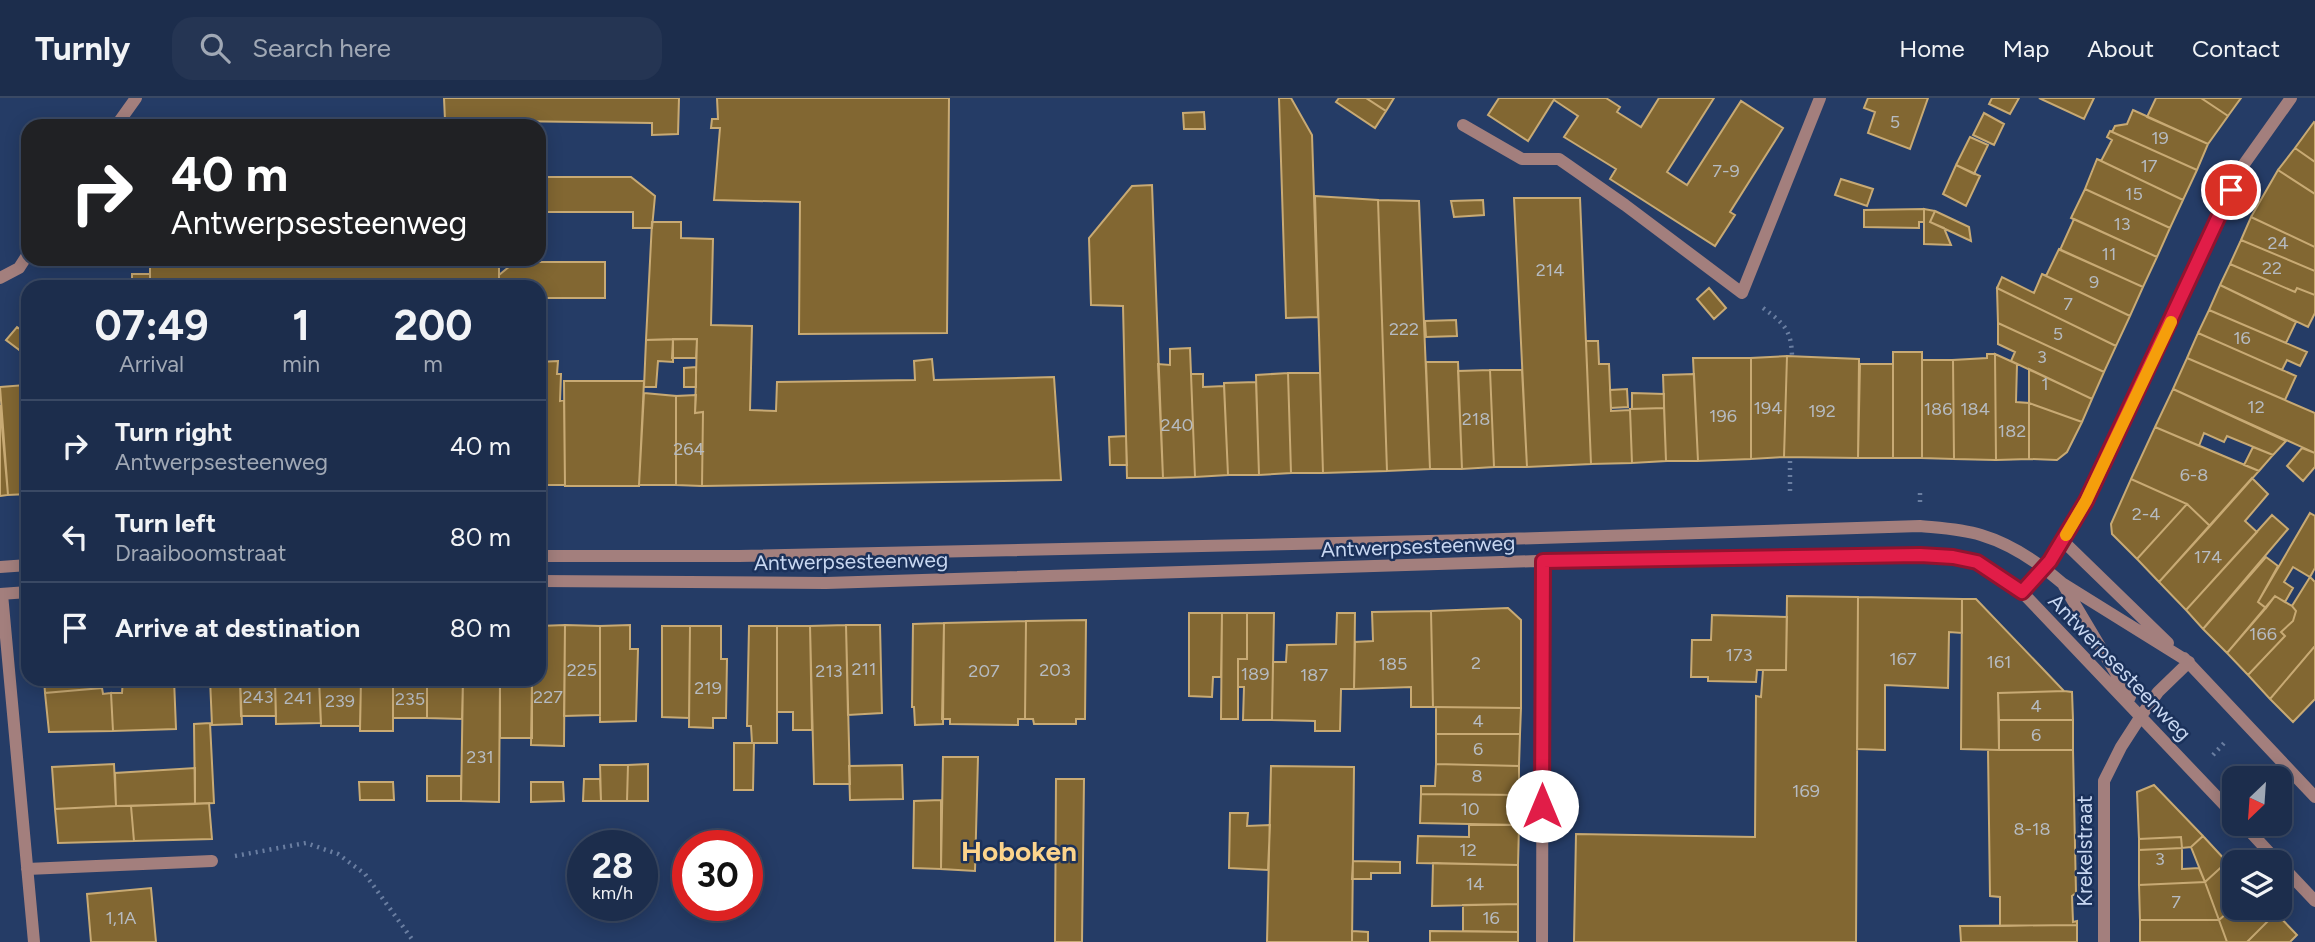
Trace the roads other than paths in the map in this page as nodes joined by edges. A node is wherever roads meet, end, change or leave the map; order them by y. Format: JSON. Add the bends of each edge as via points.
{"nodes":[{"id":1,"x":136,"y":98,"type":"edge"},
{"id":2,"x":1820,"y":98,"type":"edge"},
{"id":3,"x":2291,"y":98,"type":"edge"},
{"id":4,"x":121,"y":119,"type":"edge"},
{"id":5,"x":1463,"y":125,"type":"dead end"},
{"id":6,"x":21,"y":265,"type":"edge"},
{"id":7,"x":0,"y":278,"type":"edge"},
{"id":8,"x":2063,"y":541,"type":"junction"},
{"id":9,"x":546,"y":556,"type":"edge"},
{"id":10,"x":1543,"y":561,"type":"junction"},
{"id":11,"x":21,"y":565,"type":"edge"},
{"id":12,"x":0,"y":566,"type":"edge"},
{"id":13,"x":2044,"y":567,"type":"junction"},
{"id":14,"x":546,"y":581,"type":"edge"},
{"id":15,"x":2062,"y":583,"type":"junction"},
{"id":16,"x":2022,"y":592,"type":"junction"},
{"id":17,"x":21,"y":593,"type":"edge"},
{"id":18,"x":1,"y":594,"type":"edge"},
{"id":19,"x":2189,"y":662,"type":"junction"},
{"id":20,"x":2140,"y":716,"type":"junction"},
{"id":21,"x":2315,"y":797,"type":"edge"},
{"id":22,"x":2222,"y":802,"type":"edge"},
{"id":23,"x":2254,"y":836,"type":"edge"},
{"id":24,"x":2268,"y":850,"type":"edge"},
{"id":25,"x":212,"y":860,"type":"road end"},
{"id":26,"x":27,"y":869,"type":"junction"},
{"id":27,"x":2292,"y":876,"type":"edge"},
{"id":28,"x":2315,"y":901,"type":"edge"},
{"id":29,"x":34,"y":942,"type":"edge"},
{"id":30,"x":1542,"y":942,"type":"edge"},
{"id":31,"x":2104,"y":942,"type":"edge"}],
"edges":[{"from":1,"to":4,"type":"street"},
{"from":2,"to":5,"type":"street","via":[[1742,293],[1559,159],[1522,159]]},
{"from":3,"to":8,"type":"street","via":[[2242,167]]},
{"from":6,"to":7,"type":"street"},
{"from":8,"to":13,"type":"street"},
{"from":8,"to":19,"type":"street"},
{"from":9,"to":13,"type":"street","via":[[1432,541],[1897,525],[1980,534]]},
{"from":10,"to":14,"type":"street","name":"Antwerpsesteenweg","via":[[826,583]]},
{"from":10,"to":16,"type":"street","name":"Antwerpsesteenweg","via":[[1953,557],[1977,562]]},
{"from":10,"to":30,"type":"street"},
{"from":11,"to":12,"type":"street"},
{"from":13,"to":15,"type":"street"},
{"from":13,"to":16,"type":"street"},
{"from":15,"to":19,"type":"street"},
{"from":15,"to":20,"type":"street"},
{"from":16,"to":20,"type":"street","name":"Antwerpsesteenweg"},
{"from":17,"to":18,"type":"street"},
{"from":18,"to":26,"type":"street"},
{"from":19,"to":20,"type":"street","name":"Krekelstraat"},
{"from":19,"to":21,"type":"street"},
{"from":20,"to":22,"type":"street","name":"Antwerpsesteenweg"},
{"from":20,"to":31,"type":"street","name":"Krekelstraat","via":[[2104,781]]},
{"from":23,"to":24,"type":"street"},
{"from":25,"to":26,"type":"street"},
{"from":26,"to":29,"type":"street"},
{"from":27,"to":28,"type":"street"}]}
